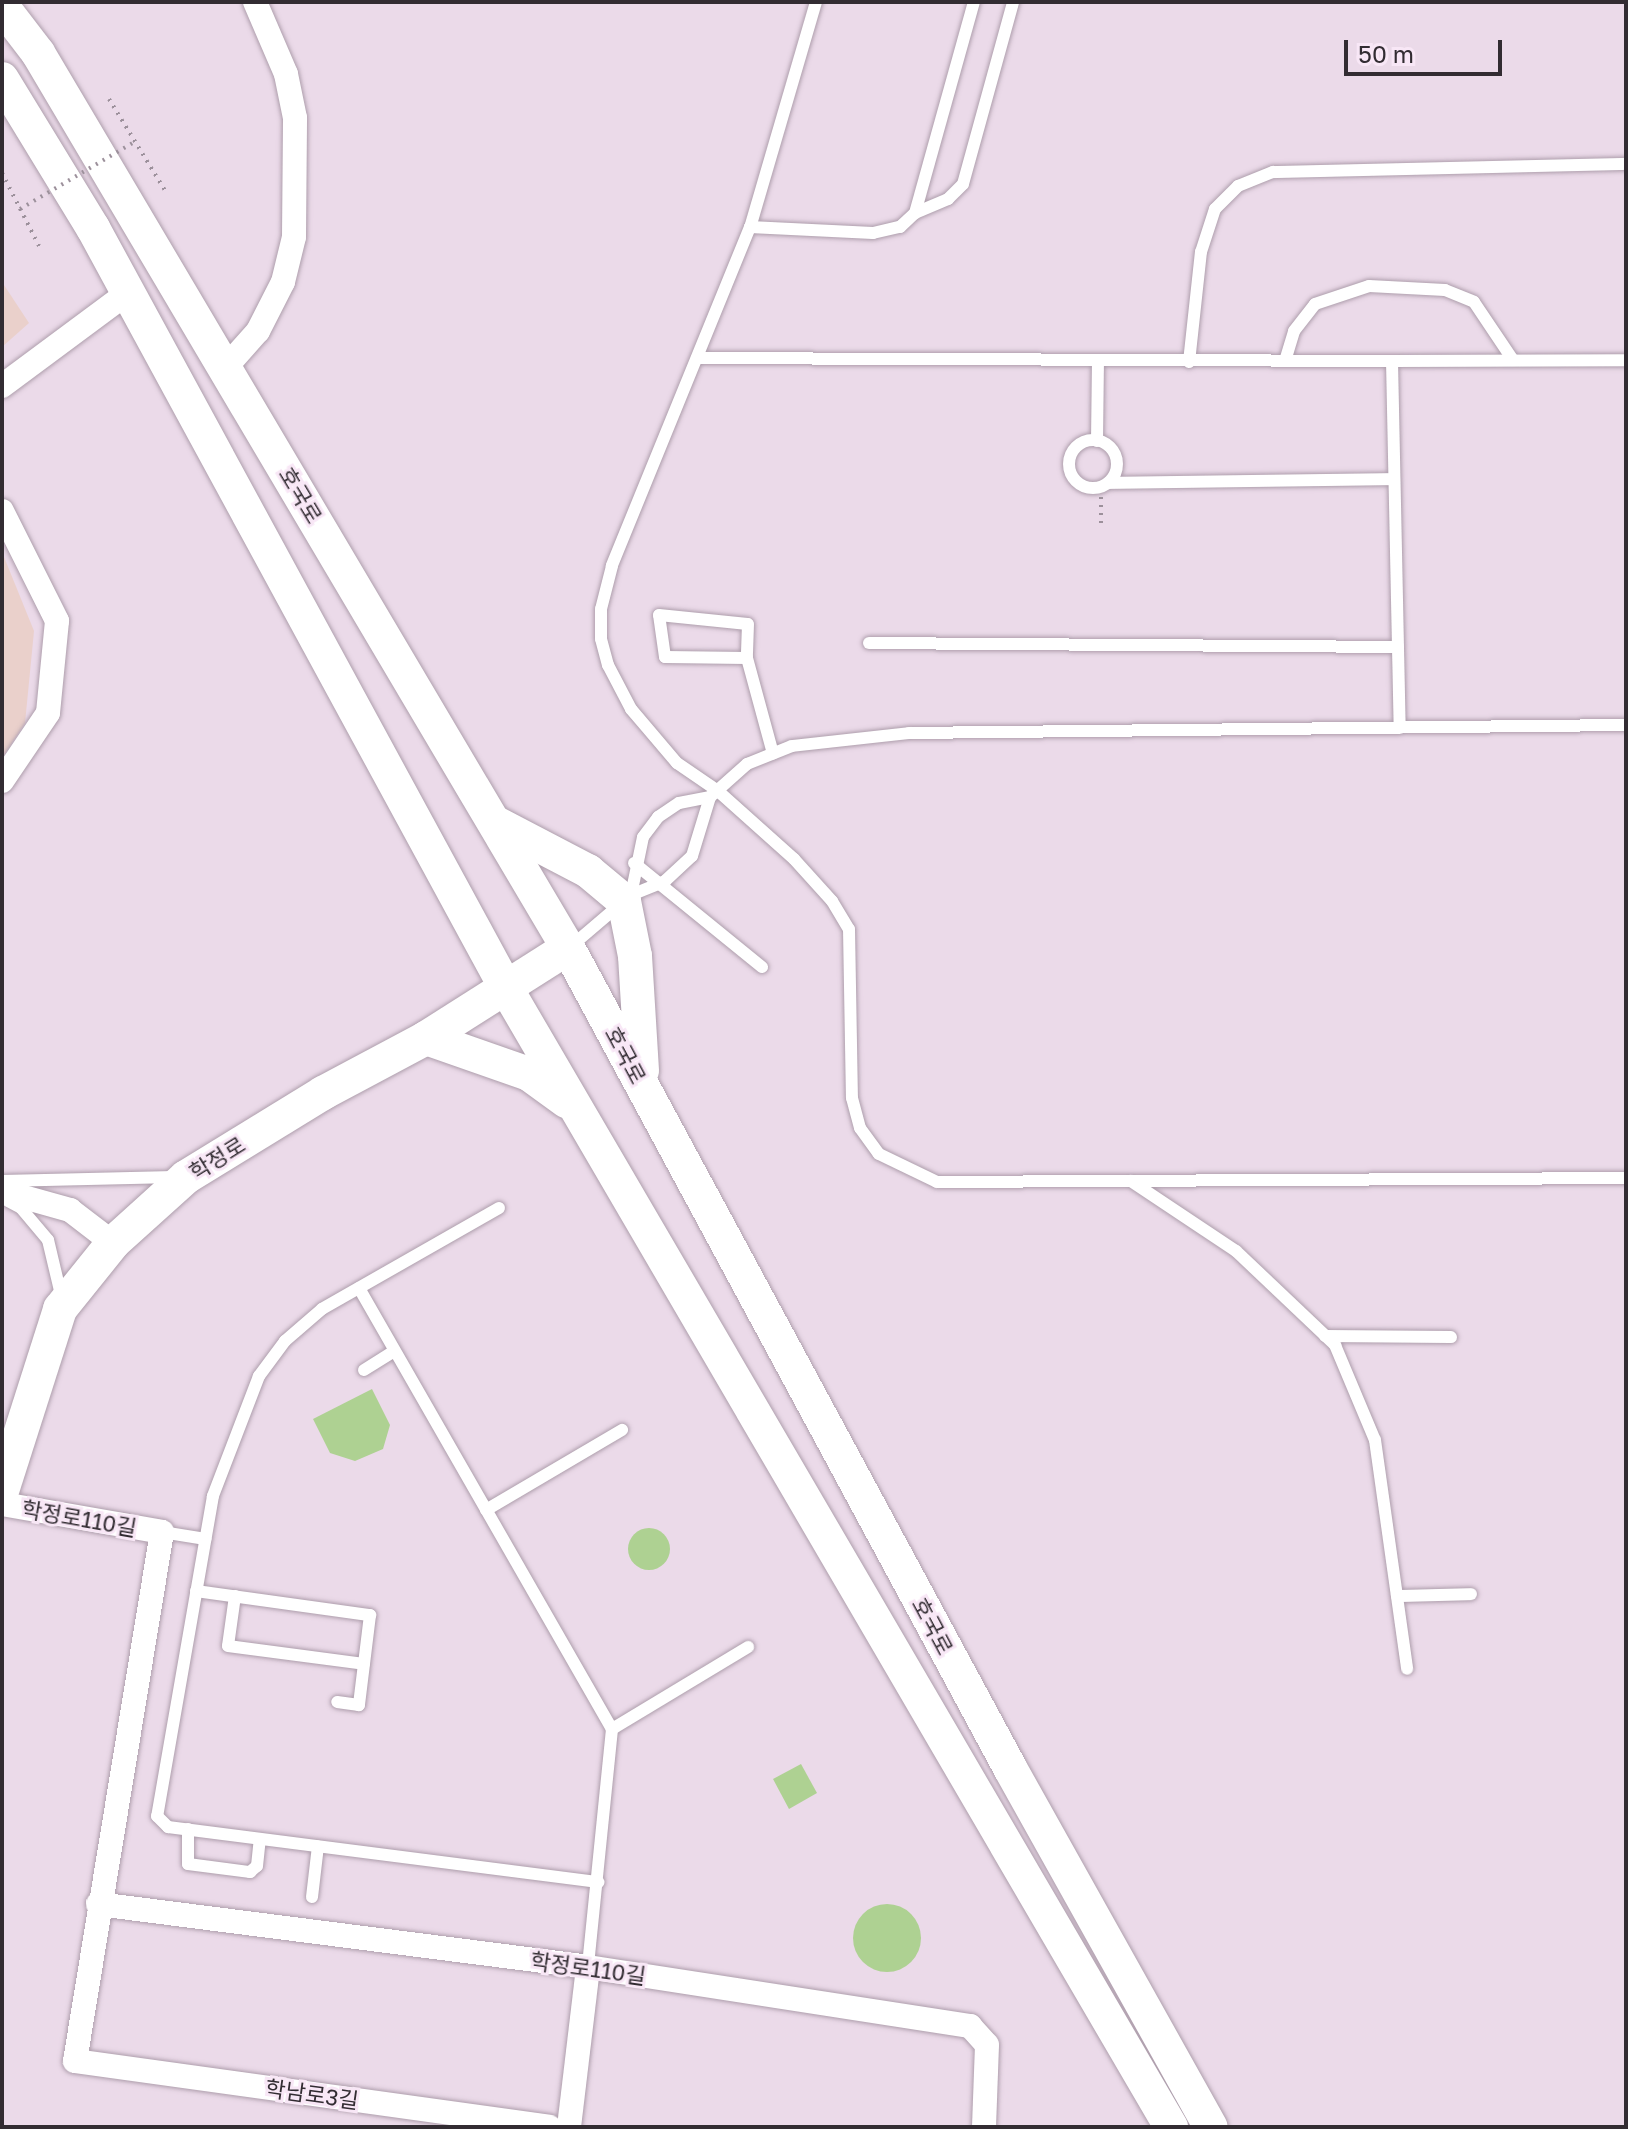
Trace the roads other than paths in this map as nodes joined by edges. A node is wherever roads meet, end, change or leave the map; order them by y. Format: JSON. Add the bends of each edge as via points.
{"nodes":[{"id":1,"x":255,"y":2,"type":"edge"},
{"id":2,"x":816,"y":2,"type":"edge"},
{"id":3,"x":974,"y":2,"type":"edge"},
{"id":4,"x":1013,"y":2,"type":"edge"},
{"id":5,"x":2,"y":6,"type":"edge"},
{"id":6,"x":2,"y":79,"type":"edge"},
{"id":7,"x":1626,"y":164,"type":"edge"},
{"id":8,"x":915,"y":213,"type":"junction"},
{"id":9,"x":750,"y":227,"type":"junction"},
{"id":10,"x":127,"y":293,"type":"junction"},
{"id":11,"x":697,"y":358,"type":"junction"},
{"id":12,"x":1513,"y":360,"type":"junction"},
{"id":13,"x":1626,"y":360,"type":"edge"},
{"id":14,"x":1285,"y":361,"type":"junction"},
{"id":15,"x":1392,"y":361,"type":"junction"},
{"id":16,"x":1098,"y":362,"type":"junction"},
{"id":17,"x":1189,"y":362,"type":"junction"},
{"id":18,"x":226,"y":367,"type":"junction"},
{"id":19,"x":2,"y":386,"type":"edge"},
{"id":20,"x":1097,"y":441,"type":"junction"},
{"id":21,"x":1394,"y":479,"type":"junction"},
{"id":22,"x":1104,"y":484,"type":"junction"},
{"id":23,"x":2,"y":511,"type":"edge"},
{"id":24,"x":869,"y":643,"type":"dead end"},
{"id":25,"x":1398,"y":647,"type":"junction"},
{"id":26,"x":747,"y":658,"type":"junction"},
{"id":27,"x":1626,"y":725,"type":"edge"},
{"id":28,"x":1400,"y":728,"type":"junction"},
{"id":29,"x":773,"y":754,"type":"junction"},
{"id":30,"x":2,"y":781,"type":"edge"},
{"id":31,"x":714,"y":794,"type":"junction"},
{"id":32,"x":495,"y":822,"type":"junction"},
{"id":33,"x":634,"y":863,"type":"junction"},
{"id":34,"x":657,"y":884,"type":"junction"},
{"id":35,"x":627,"y":898,"type":"junction"},
{"id":36,"x":568,"y":948,"type":"junction"},
{"id":37,"x":762,"y":967,"type":"dead end"},
{"id":38,"x":506,"y":988,"type":"junction"},
{"id":39,"x":426,"y":1038,"type":"junction"},
{"id":40,"x":643,"y":1087,"type":"junction"},
{"id":41,"x":592,"y":1132,"type":"junction"},
{"id":42,"x":186,"y":1177,"type":"junction"},
{"id":43,"x":1626,"y":1178,"type":"edge"},
{"id":44,"x":2,"y":1181,"type":"edge"},
{"id":45,"x":1131,"y":1181,"type":"junction"},
{"id":46,"x":2,"y":1191,"type":"edge"},
{"id":47,"x":2,"y":1198,"type":"edge"},
{"id":48,"x":499,"y":1208,"type":"dead end"},
{"id":49,"x":113,"y":1243,"type":"junction"},
{"id":50,"x":359,"y":1288,"type":"junction"},
{"id":51,"x":60,"y":1309,"type":"junction"},
{"id":52,"x":1325,"y":1336,"type":"junction"},
{"id":53,"x":1451,"y":1337,"type":"dead end"},
{"id":54,"x":395,"y":1351,"type":"junction"},
{"id":55,"x":364,"y":1370,"type":"dead end"},
{"id":56,"x":622,"y":1430,"type":"dead end"},
{"id":57,"x":2,"y":1491,"type":"edge"},
{"id":58,"x":2,"y":1504,"type":"edge"},
{"id":59,"x":486,"y":1510,"type":"junction"},
{"id":60,"x":162,"y":1532,"type":"junction"},
{"id":61,"x":205,"y":1539,"type":"junction"},
{"id":62,"x":196,"y":1591,"type":"junction"},
{"id":63,"x":1471,"y":1594,"type":"dead end"},
{"id":64,"x":235,"y":1596,"type":"junction"},
{"id":65,"x":1397,"y":1596,"type":"junction"},
{"id":66,"x":748,"y":1647,"type":"dead end"},
{"id":67,"x":364,"y":1664,"type":"junction"},
{"id":68,"x":1407,"y":1669,"type":"dead end"},
{"id":69,"x":337,"y":1702,"type":"dead end"},
{"id":70,"x":612,"y":1729,"type":"junction"},
{"id":71,"x":188,"y":1829,"type":"junction"},
{"id":72,"x":260,"y":1839,"type":"junction"},
{"id":73,"x":318,"y":1846,"type":"junction"},
{"id":74,"x":598,"y":1882,"type":"junction"},
{"id":75,"x":312,"y":1897,"type":"dead end"},
{"id":76,"x":98,"y":1904,"type":"junction"},
{"id":77,"x":588,"y":1967,"type":"junction"},
{"id":78,"x":75,"y":2061,"type":"joint"},
{"id":79,"x":549,"y":2127,"type":"edge"},
{"id":80,"x":569,"y":2127,"type":"edge"},
{"id":81,"x":984,"y":2127,"type":"edge"},
{"id":82,"x":1171,"y":2127,"type":"edge"},
{"id":83,"x":1211,"y":2127,"type":"edge"}],
"edges":[{"from":1,"to":18,"type":"street","via":[[286,74],[295,118],[294,237],[283,282],[258,331]]},
{"from":2,"to":9,"type":"lane"},
{"from":3,"to":8,"type":"lane"},
{"from":4,"to":8,"type":"lane","via":[[963,184],[948,199]]},
{"from":5,"to":18,"type":"main road","name":"호국로","via":[[38,53]]},
{"from":6,"to":10,"type":"main road","name":"호국로"},
{"from":7,"to":17,"type":"lane","via":[[1273,172],[1238,186],[1215,209],[1201,252]]},
{"from":8,"to":9,"type":"lane","via":[[900,227],[873,233]]},
{"from":9,"to":11,"type":"lane"},
{"from":10,"to":19,"type":"street"},
{"from":10,"to":38,"type":"main road","name":"호국로"},
{"from":11,"to":16,"type":"lane"},
{"from":11,"to":31,"type":"lane","via":[[612,566],[601,609],[601,639],[631,709],[677,763]]},
{"from":12,"to":13,"type":"lane"},
{"from":12,"to":14,"type":"lane","via":[[1474,302],[1445,290],[1369,286],[1315,304],[1294,331]]},
{"from":12,"to":15,"type":"lane"},
{"from":14,"to":15,"type":"lane"},
{"from":14,"to":17,"type":"lane"},
{"from":15,"to":21,"type":"lane"},
{"from":16,"to":17,"type":"lane"},
{"from":16,"to":20,"type":"lane"},
{"from":18,"to":32,"type":"main road","name":"호국로"},
{"from":20,"to":22,"type":"lane","via":[[1111,448],[1117,462]]},
{"from":20,"to":22,"type":"lane","via":[[1076,447],[1070,470],[1085,487]]},
{"from":21,"to":22,"type":"lane"},
{"from":21,"to":25,"type":"lane"},
{"from":23,"to":30,"type":"street","via":[[57,621],[48,713]]},
{"from":24,"to":25,"type":"lane"},
{"from":25,"to":28,"type":"lane"},
{"from":26,"to":26,"type":"lane","via":[[748,624],[659,615],[665,657]]},
{"from":26,"to":29,"type":"lane"},
{"from":27,"to":28,"type":"lane"},
{"from":28,"to":29,"type":"lane","via":[[909,733],[792,746]]},
{"from":29,"to":31,"type":"lane","via":[[747,764]]},
{"from":31,"to":33,"type":"lane","via":[[679,803],[658,817],[643,837]]},
{"from":31,"to":34,"type":"lane","via":[[692,856]]},
{"from":31,"to":45,"type":"lane","via":[[794,859],[849,929],[852,1098],[860,1128],[879,1154],[937,1182]]},
{"from":32,"to":35,"type":"main road"},
{"from":32,"to":36,"type":"main road","name":"호국로"},
{"from":33,"to":34,"type":"lane"},
{"from":33,"to":35,"type":"lane"},
{"from":34,"to":35,"type":"lane"},
{"from":34,"to":37,"type":"lane"},
{"from":35,"to":36,"type":"lane"},
{"from":35,"to":40,"type":"main road"},
{"from":36,"to":38,"type":"main road","name":"학정로"},
{"from":36,"to":40,"type":"main road","name":"호국로"},
{"from":38,"to":39,"type":"main road","name":"학정로"},
{"from":38,"to":41,"type":"main road","name":"호국로"},
{"from":39,"to":41,"type":"main road","via":[[529,1074],[558,1091]]},
{"from":39,"to":42,"type":"main road","name":"학정로","via":[[323,1093]]},
{"from":40,"to":83,"type":"main road","name":"호국로","via":[[1002,1754]]},
{"from":41,"to":82,"type":"main road","name":"호국로"},
{"from":42,"to":44,"type":"lane"},
{"from":42,"to":49,"type":"main road","name":"학정로"},
{"from":43,"to":45,"type":"lane"},
{"from":45,"to":52,"type":"lane","via":[[1236,1251]]},
{"from":46,"to":49,"type":"street","via":[[70,1210]]},
{"from":47,"to":51,"type":"lane","via":[[21,1208],[48,1240],[61,1279]]},
{"from":48,"to":50,"type":"lane"},
{"from":49,"to":51,"type":"main road","name":"학정로"},
{"from":50,"to":54,"type":"lane"},
{"from":50,"to":61,"type":"lane","via":[[322,1309],[285,1341],[259,1376],[213,1496]]},
{"from":51,"to":57,"type":"main road","name":"학정로"},
{"from":52,"to":53,"type":"lane"},
{"from":52,"to":65,"type":"lane","via":[[1335,1345],[1375,1440]]},
{"from":54,"to":55,"type":"lane"},
{"from":54,"to":59,"type":"lane"},
{"from":56,"to":59,"type":"lane"},
{"from":58,"to":60,"type":"street","name":"학정로110길"},
{"from":59,"to":70,"type":"lane"},
{"from":60,"to":61,"type":"lane"},
{"from":60,"to":76,"type":"street","name":"학정로110길"},
{"from":61,"to":62,"type":"lane"},
{"from":62,"to":64,"type":"lane"},
{"from":62,"to":71,"type":"lane","via":[[157,1816],[168,1827]]},
{"from":63,"to":65,"type":"lane"},
{"from":64,"to":67,"type":"lane","via":[[370,1615]]},
{"from":64,"to":67,"type":"lane","via":[[228,1646]]},
{"from":65,"to":68,"type":"lane"},
{"from":66,"to":70,"type":"lane"},
{"from":67,"to":69,"type":"lane","via":[[359,1705]]},
{"from":70,"to":74,"type":"lane"},
{"from":71,"to":72,"type":"lane"},
{"from":71,"to":72,"type":"lane","via":[[188,1864],[250,1872],[257,1866]]},
{"from":72,"to":73,"type":"lane"},
{"from":73,"to":74,"type":"lane"},
{"from":73,"to":75,"type":"lane"},
{"from":74,"to":77,"type":"lane"},
{"from":76,"to":77,"type":"street","name":"학정로110길"},
{"from":76,"to":78,"type":"street","name":"학정로110길"},
{"from":77,"to":80,"type":"street"},
{"from":77,"to":81,"type":"street","name":"학정로110길","via":[[970,2026],[987,2045]]},
{"from":78,"to":79,"type":"street","name":"학남로3길"}]}
